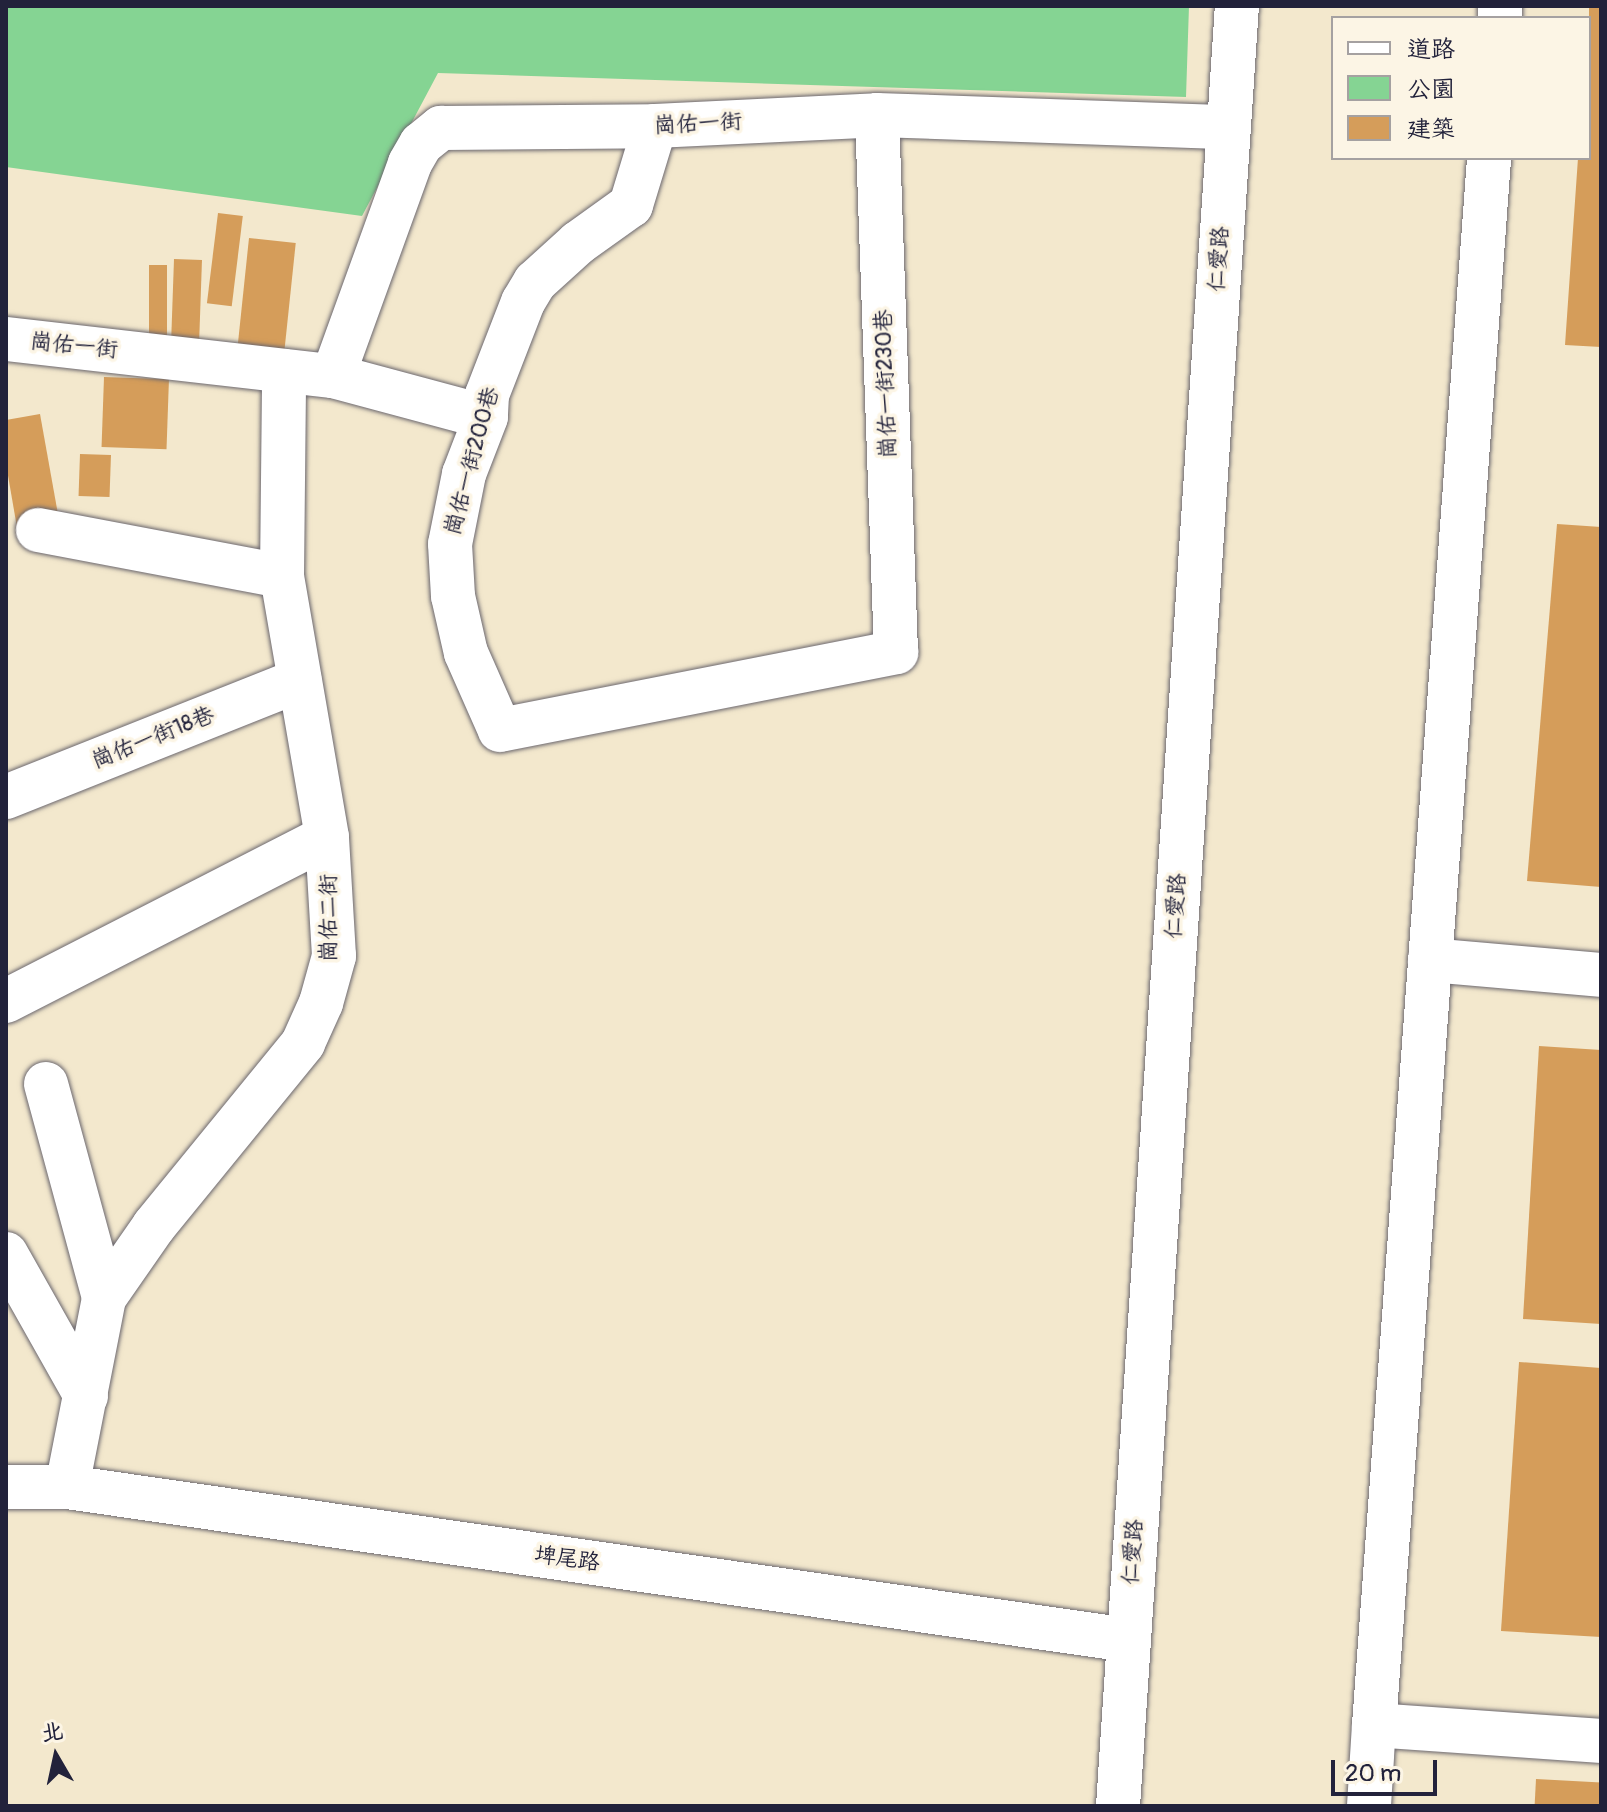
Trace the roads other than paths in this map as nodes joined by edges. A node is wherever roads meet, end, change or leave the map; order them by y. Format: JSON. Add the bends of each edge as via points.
{"nodes":[{"id":1,"x":1237,"y":6,"type":"edge"},
{"id":2,"x":877,"y":115,"type":"junction"},
{"id":3,"x":655,"y":126,"type":"junction"},
{"id":4,"x":1228,"y":127,"type":"junction"},
{"id":5,"x":1489,"y":160,"type":"edge"},
{"id":6,"x":6,"y":339,"type":"edge"},
{"id":7,"x":284,"y":371,"type":"junction"},
{"id":8,"x":333,"y":376,"type":"junction"},
{"id":9,"x":486,"y":417,"type":"junction"},
{"id":10,"x":38,"y":530,"type":"dead end"},
{"id":11,"x":282,"y":576,"type":"junction"},
{"id":12,"x":896,"y":652,"type":"joint"},
{"id":13,"x":300,"y":680,"type":"junction"},
{"id":14,"x":6,"y":797,"type":"edge"},
{"id":15,"x":327,"y":837,"type":"junction"},
{"id":16,"x":1430,"y":960,"type":"junction"},
{"id":17,"x":1601,"y":975,"type":"edge"},
{"id":18,"x":6,"y":1001,"type":"edge"},
{"id":19,"x":46,"y":1084,"type":"dead end"},
{"id":20,"x":6,"y":1254,"type":"edge"},
{"id":21,"x":104,"y":1298,"type":"junction"},
{"id":22,"x":86,"y":1396,"type":"junction"},
{"id":23,"x":6,"y":1487,"type":"edge"},
{"id":24,"x":67,"y":1487,"type":"junction"},
{"id":25,"x":1127,"y":1640,"type":"junction"},
{"id":26,"x":1374,"y":1725,"type":"junction"},
{"id":27,"x":1601,"y":1741,"type":"edge"},
{"id":28,"x":1118,"y":1806,"type":"edge"},
{"id":29,"x":1369,"y":1806,"type":"edge"}],
"edges":[{"from":1,"to":4,"type":"street","name":"仁愛路"},
{"from":2,"to":3,"type":"street","name":"崗佑一街"},
{"from":2,"to":4,"type":"street","name":"崗佑一街"},
{"from":2,"to":12,"type":"street","name":"崗佑一街230巷"},
{"from":3,"to":8,"type":"street","name":"崗佑一街","via":[[441,128],[421,144],[410,163]]},
{"from":3,"to":9,"type":"street","name":"崗佑一街200巷","via":[[631,205],[535,282],[487,395]]},
{"from":4,"to":25,"type":"street","name":"仁愛路"},
{"from":5,"to":16,"type":"street"},
{"from":6,"to":7,"type":"street","name":"崗佑一街"},
{"from":7,"to":8,"type":"street","name":"崗佑一街"},
{"from":7,"to":11,"type":"street","name":"崗佑二街"},
{"from":8,"to":9,"type":"street","name":"崗佑一街"},
{"from":9,"to":12,"type":"street","name":"崗佑一街200巷","via":[[464,474],[450,544],[453,596],[466,653],[500,730]]},
{"from":10,"to":11,"type":"street"},
{"from":11,"to":13,"type":"street","name":"崗佑二街"},
{"from":13,"to":14,"type":"street","name":"崗佑一街18巷"},
{"from":13,"to":15,"type":"street","name":"崗佑二街"},
{"from":15,"to":18,"type":"street"},
{"from":15,"to":21,"type":"street","name":"崗佑二街","via":[[334,956],[303,1043],[154,1226]]},
{"from":16,"to":17,"type":"street"},
{"from":16,"to":26,"type":"street"},
{"from":19,"to":21,"type":"street"},
{"from":20,"to":22,"type":"street"},
{"from":21,"to":22,"type":"street","name":"崗佑二街"},
{"from":22,"to":24,"type":"street","name":"崗佑二街"},
{"from":23,"to":24,"type":"street","name":"埤尾路"},
{"from":24,"to":25,"type":"street","name":"埤尾路"},
{"from":25,"to":28,"type":"street","name":"仁愛路"},
{"from":26,"to":27,"type":"street"},
{"from":26,"to":29,"type":"street"}]}
